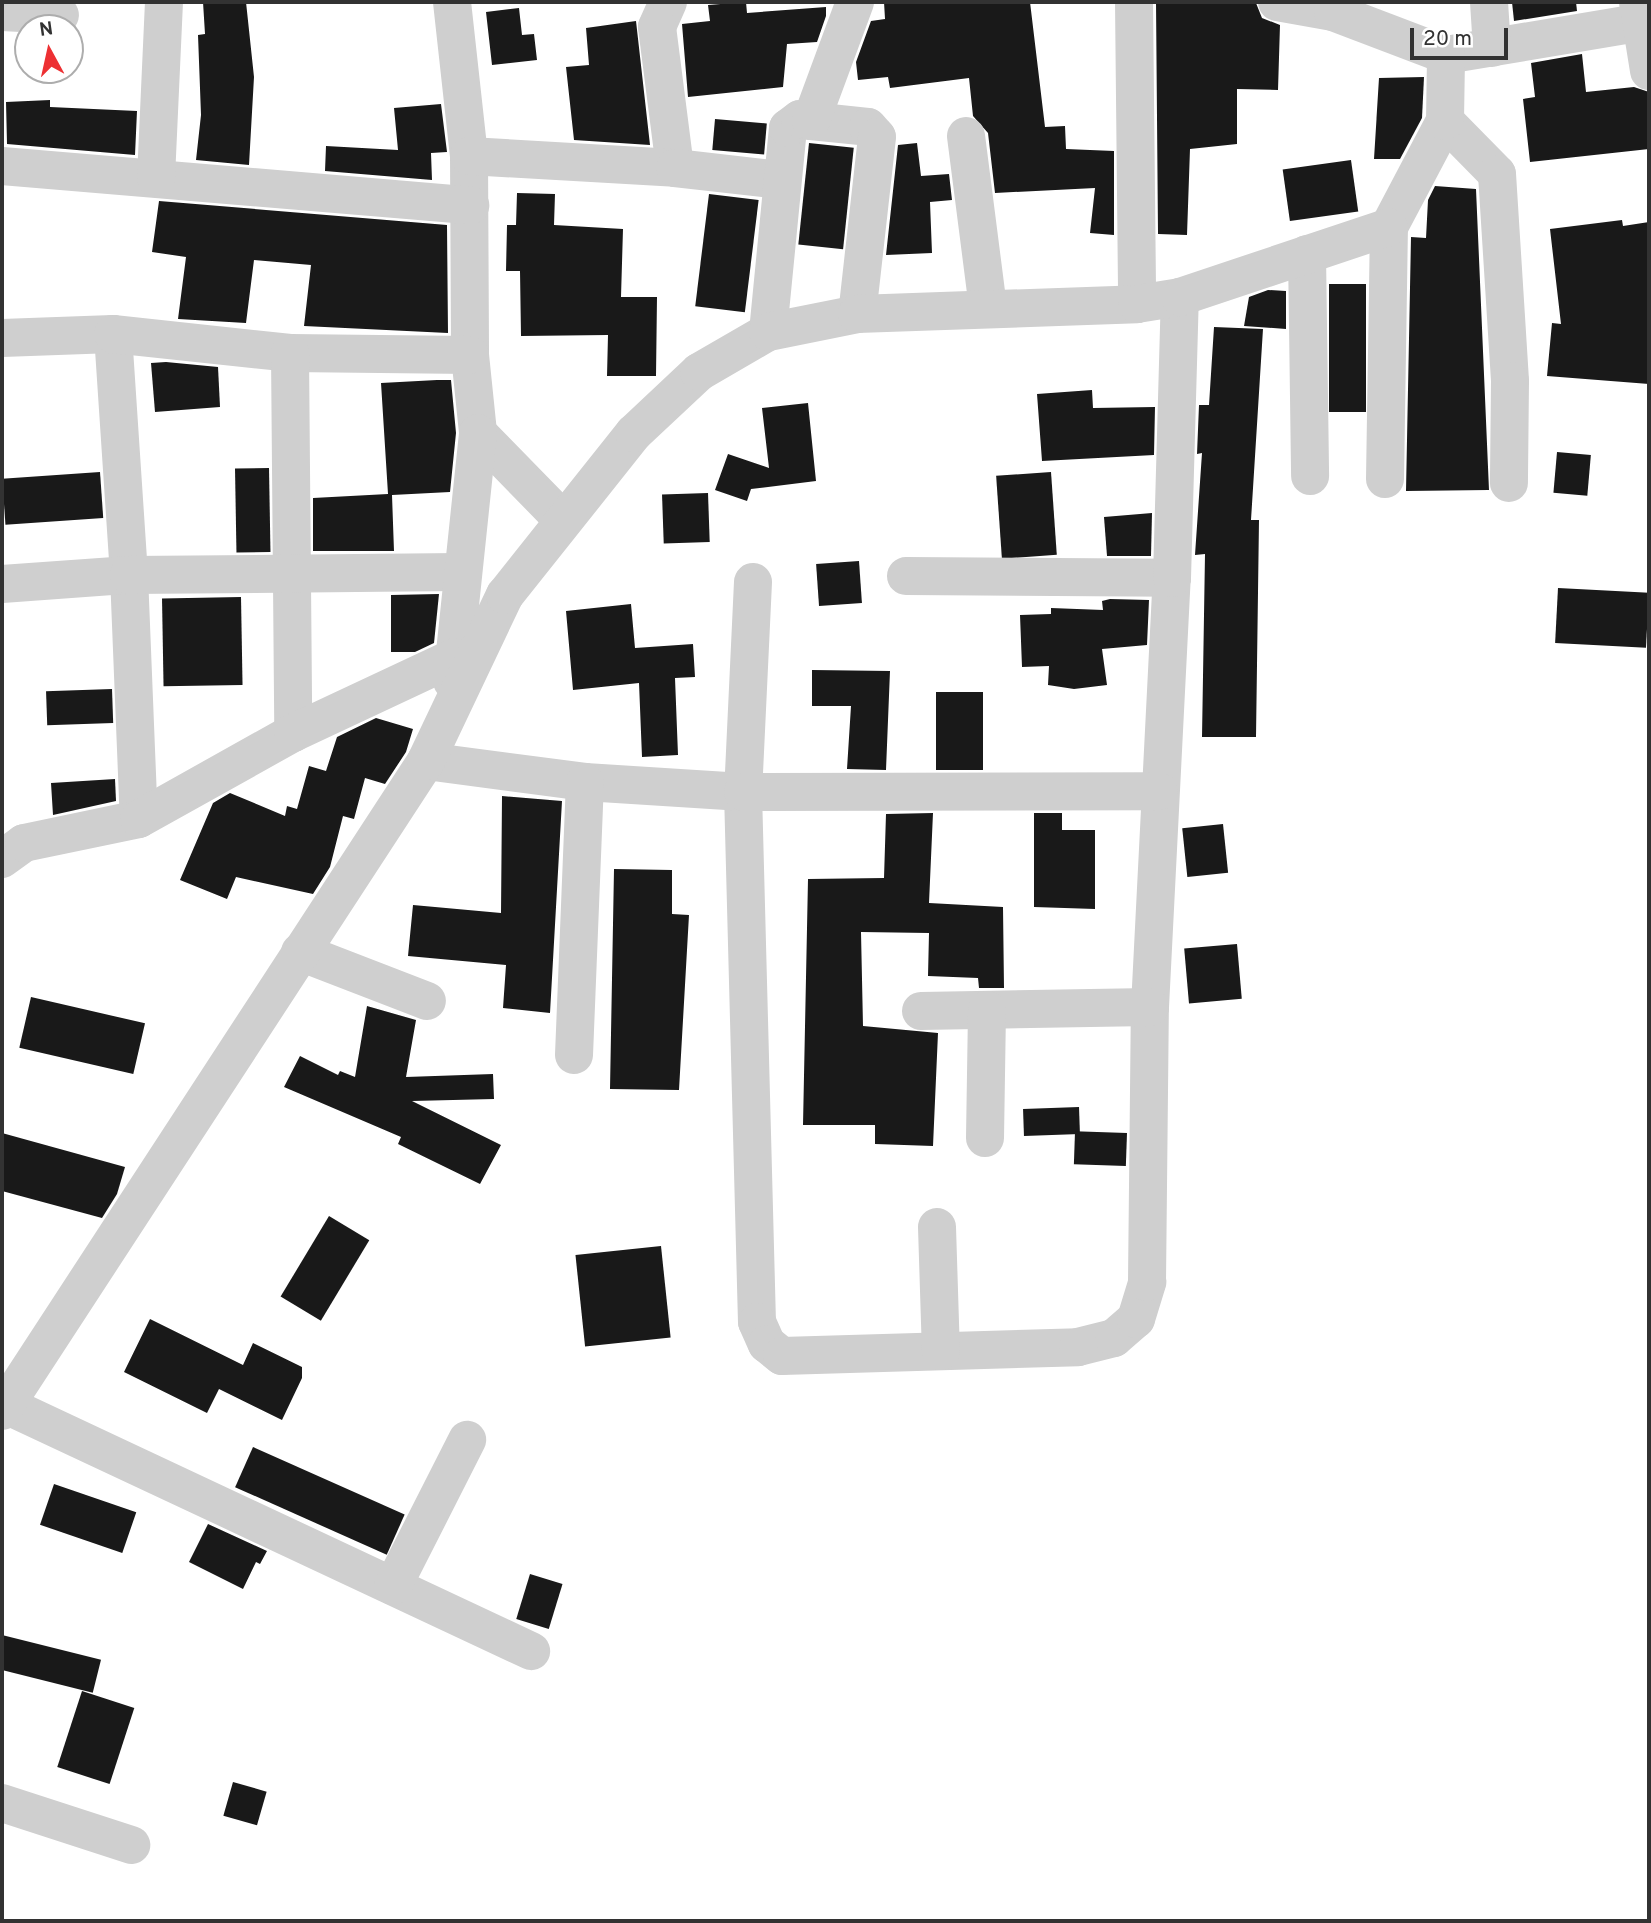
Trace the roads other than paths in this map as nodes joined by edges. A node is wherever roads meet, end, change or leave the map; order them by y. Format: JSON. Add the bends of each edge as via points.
{"nodes":[{"id":1,"x":164,"y":2,"type":"edge"},
{"id":2,"x":452,"y":2,"type":"edge"},
{"id":3,"x":668,"y":2,"type":"edge"},
{"id":4,"x":855,"y":2,"type":"edge"},
{"id":5,"x":1134,"y":2,"type":"edge"},
{"id":6,"x":1277,"y":2,"type":"edge"},
{"id":7,"x":1489,"y":2,"type":"edge"},
{"id":8,"x":2,"y":12,"type":"edge"},
{"id":9,"x":41,"y":14,"type":"edge"},
{"id":10,"x":1643,"y":15,"type":"edge"},
{"id":11,"x":1492,"y":48,"type":"junction"},
{"id":12,"x":1446,"y":55,"type":"junction"},
{"id":13,"x":1649,"y":71,"type":"edge"},
{"id":14,"x":811,"y":121,"type":"junction"},
{"id":15,"x":1445,"y":121,"type":"junction"},
{"id":16,"x":966,"y":136,"type":"dead end"},
{"id":17,"x":469,"y":156,"type":"junction"},
{"id":18,"x":2,"y":166,"type":"edge"},
{"id":19,"x":676,"y":168,"type":"junction"},
{"id":20,"x":156,"y":178,"type":"junction"},
{"id":21,"x":780,"y":180,"type":"junction"},
{"id":22,"x":470,"y":205,"type":"junction"},
{"id":23,"x":1389,"y":227,"type":"junction"},
{"id":24,"x":1307,"y":254,"type":"junction"},
{"id":25,"x":1180,"y":297,"type":"junction"},
{"id":26,"x":1137,"y":304,"type":"junction"},
{"id":27,"x":988,"y":308,"type":"junction"},
{"id":28,"x":857,"y":314,"type":"junction"},
{"id":29,"x":768,"y":332,"type":"junction"},
{"id":30,"x":113,"y":334,"type":"junction"},
{"id":31,"x":2,"y":338,"type":"edge"},
{"id":32,"x":290,"y":353,"type":"junction"},
{"id":33,"x":470,"y":355,"type":"junction"},
{"id":34,"x":478,"y":433,"type":"junction"},
{"id":35,"x":1310,"y":476,"type":"dead end"},
{"id":36,"x":1385,"y":479,"type":"dead end"},
{"id":37,"x":1509,"y":483,"type":"dead end"},
{"id":38,"x":562,"y":519,"type":"junction"},
{"id":39,"x":290,"y":572,"type":"junction"},
{"id":40,"x":460,"y":572,"type":"junction"},
{"id":41,"x":129,"y":575,"type":"junction"},
{"id":42,"x":906,"y":576,"type":"dead end"},
{"id":43,"x":1172,"y":578,"type":"junction"},
{"id":44,"x":753,"y":582,"type":"dead end"},
{"id":45,"x":2,"y":584,"type":"edge"},
{"id":46,"x":455,"y":657,"type":"junction"},
{"id":47,"x":449,"y":705,"type":"junction"},
{"id":48,"x":293,"y":733,"type":"junction"},
{"id":49,"x":426,"y":761,"type":"junction"},
{"id":50,"x":585,"y":782,"type":"junction"},
{"id":51,"x":1159,"y":791,"type":"junction"},
{"id":52,"x":743,"y":792,"type":"junction"},
{"id":53,"x":139,"y":819,"type":"junction"},
{"id":54,"x":2,"y":859,"type":"edge"},
{"id":55,"x":300,"y":952,"type":"junction"},
{"id":56,"x":427,"y":1001,"type":"dead end"},
{"id":57,"x":1150,"y":1007,"type":"junction"},
{"id":58,"x":987,"y":1010,"type":"junction"},
{"id":59,"x":921,"y":1011,"type":"dead end"},
{"id":60,"x":574,"y":1055,"type":"dead end"},
{"id":61,"x":985,"y":1138,"type":"dead end"},
{"id":62,"x":937,"y":1227,"type":"dead end"},
{"id":63,"x":941,"y":1351,"type":"junction"},
{"id":64,"x":4,"y":1408,"type":"edge"},
{"id":65,"x":467,"y":1440,"type":"dead end"},
{"id":66,"x":393,"y":1586,"type":"junction"},
{"id":67,"x":531,"y":1651,"type":"dead end"},
{"id":68,"x":2,"y":1803,"type":"edge"},
{"id":69,"x":131,"y":1845,"type":"dead end"}],
"edges":[{"from":1,"to":20,"type":"street"},
{"from":2,"to":17,"type":"street"},
{"from":3,"to":19,"type":"street","via":[[657,27]]},
{"from":4,"to":14,"type":"street"},
{"from":5,"to":26,"type":"street"},
{"from":6,"to":12,"type":"street","via":[[1333,12]]},
{"from":7,"to":11,"type":"street"},
{"from":8,"to":9,"type":"street"},
{"from":10,"to":11,"type":"street"},
{"from":10,"to":13,"type":"street"},
{"from":11,"to":12,"type":"street"},
{"from":12,"to":15,"type":"street"},
{"from":14,"to":21,"type":"street","via":[[800,119],[789,128]]},
{"from":14,"to":28,"type":"street","via":[[868,127],[877,137]]},
{"from":15,"to":23,"type":"street"},
{"from":15,"to":37,"type":"street","via":[[1497,174],[1510,381]]},
{"from":16,"to":27,"type":"street"},
{"from":17,"to":19,"type":"street"},
{"from":17,"to":22,"type":"street"},
{"from":18,"to":20,"type":"street"},
{"from":19,"to":21,"type":"street"},
{"from":20,"to":22,"type":"street"},
{"from":21,"to":29,"type":"street"},
{"from":22,"to":33,"type":"street"},
{"from":23,"to":24,"type":"street"},
{"from":23,"to":36,"type":"street"},
{"from":24,"to":25,"type":"street"},
{"from":24,"to":35,"type":"street"},
{"from":25,"to":26,"type":"street"},
{"from":25,"to":43,"type":"street"},
{"from":26,"to":27,"type":"street"},
{"from":27,"to":28,"type":"street"},
{"from":28,"to":29,"type":"street"},
{"from":29,"to":38,"type":"street","via":[[699,372],[634,433]]},
{"from":30,"to":31,"type":"street"},
{"from":30,"to":32,"type":"street"},
{"from":30,"to":41,"type":"street"},
{"from":32,"to":33,"type":"street"},
{"from":32,"to":39,"type":"street"},
{"from":33,"to":34,"type":"street"},
{"from":34,"to":38,"type":"street"},
{"from":34,"to":40,"type":"street"},
{"from":38,"to":47,"type":"street","via":[[505,595]]},
{"from":39,"to":40,"type":"street"},
{"from":39,"to":41,"type":"street"},
{"from":39,"to":48,"type":"street"},
{"from":40,"to":46,"type":"street"},
{"from":41,"to":45,"type":"street"},
{"from":41,"to":53,"type":"street"},
{"from":42,"to":43,"type":"street"},
{"from":43,"to":51,"type":"street"},
{"from":44,"to":52,"type":"street"},
{"from":46,"to":47,"type":"street"},
{"from":46,"to":48,"type":"street"},
{"from":47,"to":49,"type":"street"},
{"from":48,"to":53,"type":"street"},
{"from":49,"to":50,"type":"street"},
{"from":49,"to":55,"type":"street"},
{"from":50,"to":52,"type":"street"},
{"from":50,"to":60,"type":"street"},
{"from":51,"to":52,"type":"street"},
{"from":51,"to":57,"type":"street"},
{"from":52,"to":63,"type":"street","via":[[757,1322],[767,1344],[782,1356]]},
{"from":53,"to":54,"type":"street","via":[[24,843]]},
{"from":55,"to":56,"type":"street"},
{"from":55,"to":64,"type":"street"},
{"from":57,"to":58,"type":"street"},
{"from":57,"to":63,"type":"street","via":[[1147,1282],[1136,1319],[1114,1338],[1078,1347]]},
{"from":58,"to":59,"type":"street"},
{"from":58,"to":61,"type":"street"},
{"from":62,"to":63,"type":"street"},
{"from":64,"to":66,"type":"street"},
{"from":65,"to":66,"type":"street"},
{"from":66,"to":67,"type":"street"},
{"from":68,"to":69,"type":"street"}]}
